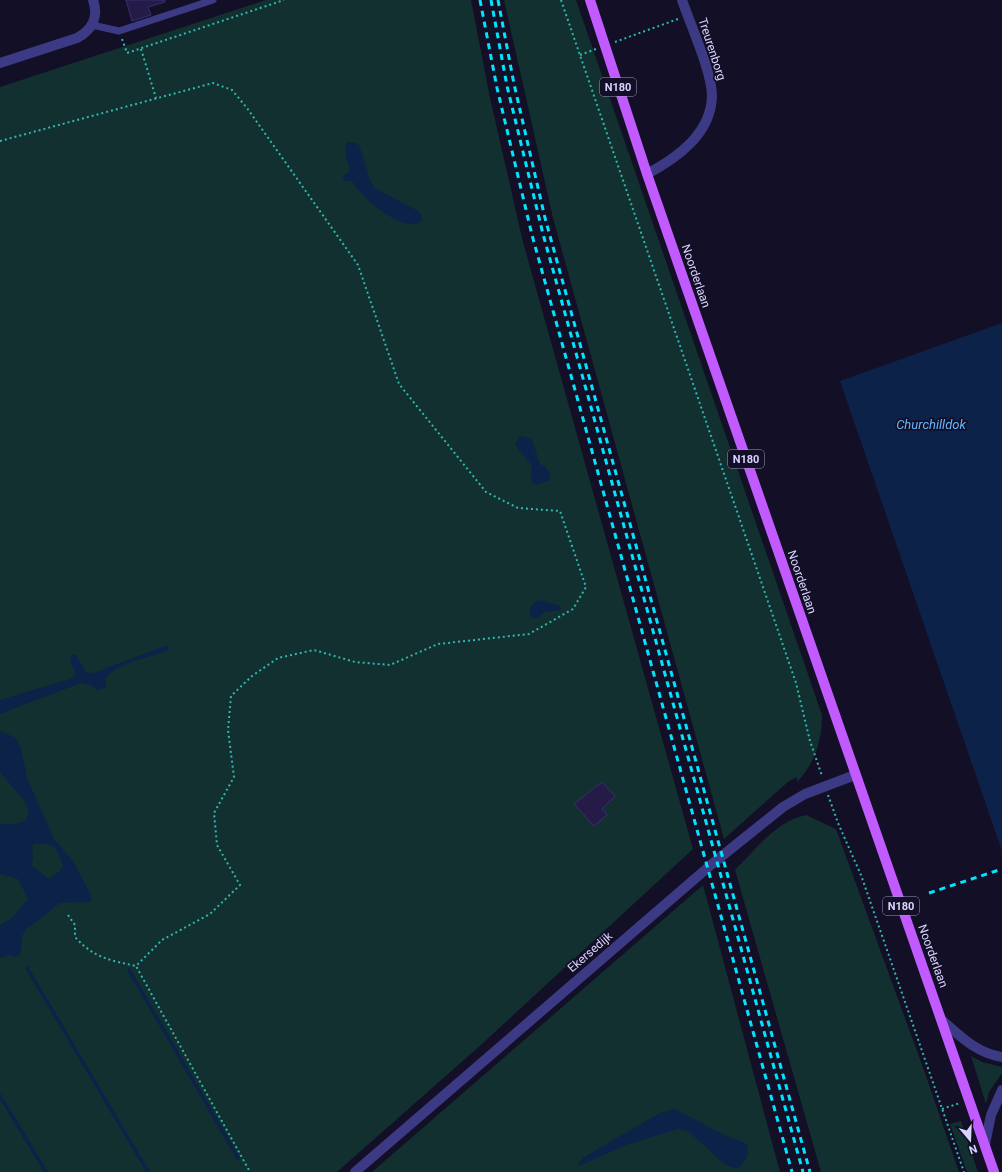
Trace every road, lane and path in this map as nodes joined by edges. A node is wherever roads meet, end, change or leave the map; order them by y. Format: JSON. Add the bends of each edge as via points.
{"nodes":[{"id":1,"x":93,"y":0,"type":"edge"},
{"id":2,"x":213,"y":0,"type":"edge"},
{"id":3,"x":284,"y":0,"type":"edge"},
{"id":4,"x":561,"y":0,"type":"edge"},
{"id":5,"x":590,"y":0,"type":"edge"},
{"id":6,"x":682,"y":0,"type":"edge"},
{"id":7,"x":687,"y":16,"type":"junction"},
{"id":8,"x":92,"y":25,"type":"junction"},
{"id":9,"x":119,"y":31,"type":"junction"},
{"id":10,"x":605,"y":45,"type":"junction"},
{"id":11,"x":141,"y":49,"type":"junction"},
{"id":12,"x":580,"y":55,"type":"junction"},
{"id":13,"x":0,"y":63,"type":"edge"},
{"id":14,"x":156,"y":98,"type":"junction"},
{"id":15,"x":0,"y":141,"type":"edge"},
{"id":16,"x":646,"y":174,"type":"junction"},
{"id":17,"x":818,"y":766,"type":"dead end"},
{"id":18,"x":855,"y":775,"type":"junction"},
{"id":19,"x":830,"y":803,"type":"dead end"},
{"id":20,"x":68,"y":915,"type":"dead end"},
{"id":21,"x":136,"y":966,"type":"junction"},
{"id":22,"x":943,"y":1021,"type":"junction"},
{"id":23,"x":1002,"y":1057,"type":"edge"},
{"id":24,"x":1002,"y":1090,"type":"edge"},
{"id":25,"x":970,"y":1099,"type":"junction"},
{"id":26,"x":942,"y":1109,"type":"junction"},
{"id":27,"x":985,"y":1144,"type":"junction"},
{"id":28,"x":250,"y":1172,"type":"edge"},
{"id":29,"x":355,"y":1172,"type":"edge"},
{"id":30,"x":964,"y":1172,"type":"edge"},
{"id":31,"x":994,"y":1172,"type":"edge"}],
"edges":[{"from":1,"to":8,"type":"street","via":[[96,15]]},
{"from":2,"to":9,"type":"lane"},
{"from":3,"to":11,"type":"path"},
{"from":4,"to":12,"type":"path"},
{"from":5,"to":10,"type":"main road","name":"Noorderlaan","number":"N180"},
{"from":6,"to":7,"type":"street","name":"Treurenborg"},
{"from":7,"to":10,"type":"path"},
{"from":7,"to":16,"type":"street","name":"Treurenborg","via":[[710,80],[710,111],[699,134],[690,144]]},
{"from":8,"to":9,"type":"lane"},
{"from":8,"to":13,"type":"street","via":[[86,33],[77,38]]},
{"from":9,"to":11,"type":"path","via":[[127,53]]},
{"from":10,"to":12,"type":"path"},
{"from":10,"to":16,"type":"main road","name":"Noorderlaan","number":"N180"},
{"from":11,"to":14,"type":"path"},
{"from":12,"to":17,"type":"path","via":[[796,682]]},
{"from":14,"to":15,"type":"path"},
{"from":14,"to":21,"type":"path","via":[[213,83],[232,90],[358,264],[399,384],[486,492],[518,508],[560,510],[586,587],[573,609],[529,634],[438,644],[390,665],[355,662],[314,650],[278,658],[252,676],[231,696],[228,730],[234,777],[214,813],[217,845],[240,885],[210,914],[162,940]]},
{"from":16,"to":18,"type":"main road","name":"Noorderlaan","number":"N180"},
{"from":18,"to":22,"type":"main road","name":"Noorderlaan","number":"N180"},
{"from":18,"to":29,"type":"street","name":"Ekersedijk","via":[[805,794],[783,806],[712,864]]},
{"from":19,"to":26,"type":"path","via":[[861,875]]},
{"from":20,"to":21,"type":"path","via":[[75,925],[75,937],[87,950],[101,957]]},
{"from":21,"to":28,"type":"path"},
{"from":22,"to":23,"type":"street","via":[[965,1041],[983,1052]]},
{"from":22,"to":25,"type":"main road","name":"Noorderlaan","number":"N180"},
{"from":24,"to":27,"type":"street","via":[[991,1115]]},
{"from":25,"to":26,"type":"path"},
{"from":25,"to":27,"type":"main road","name":"Noorderlaan","number":"N180"},
{"from":26,"to":30,"type":"path"},
{"from":27,"to":31,"type":"main road","name":"Noorderlaan","number":"N180"}]}
